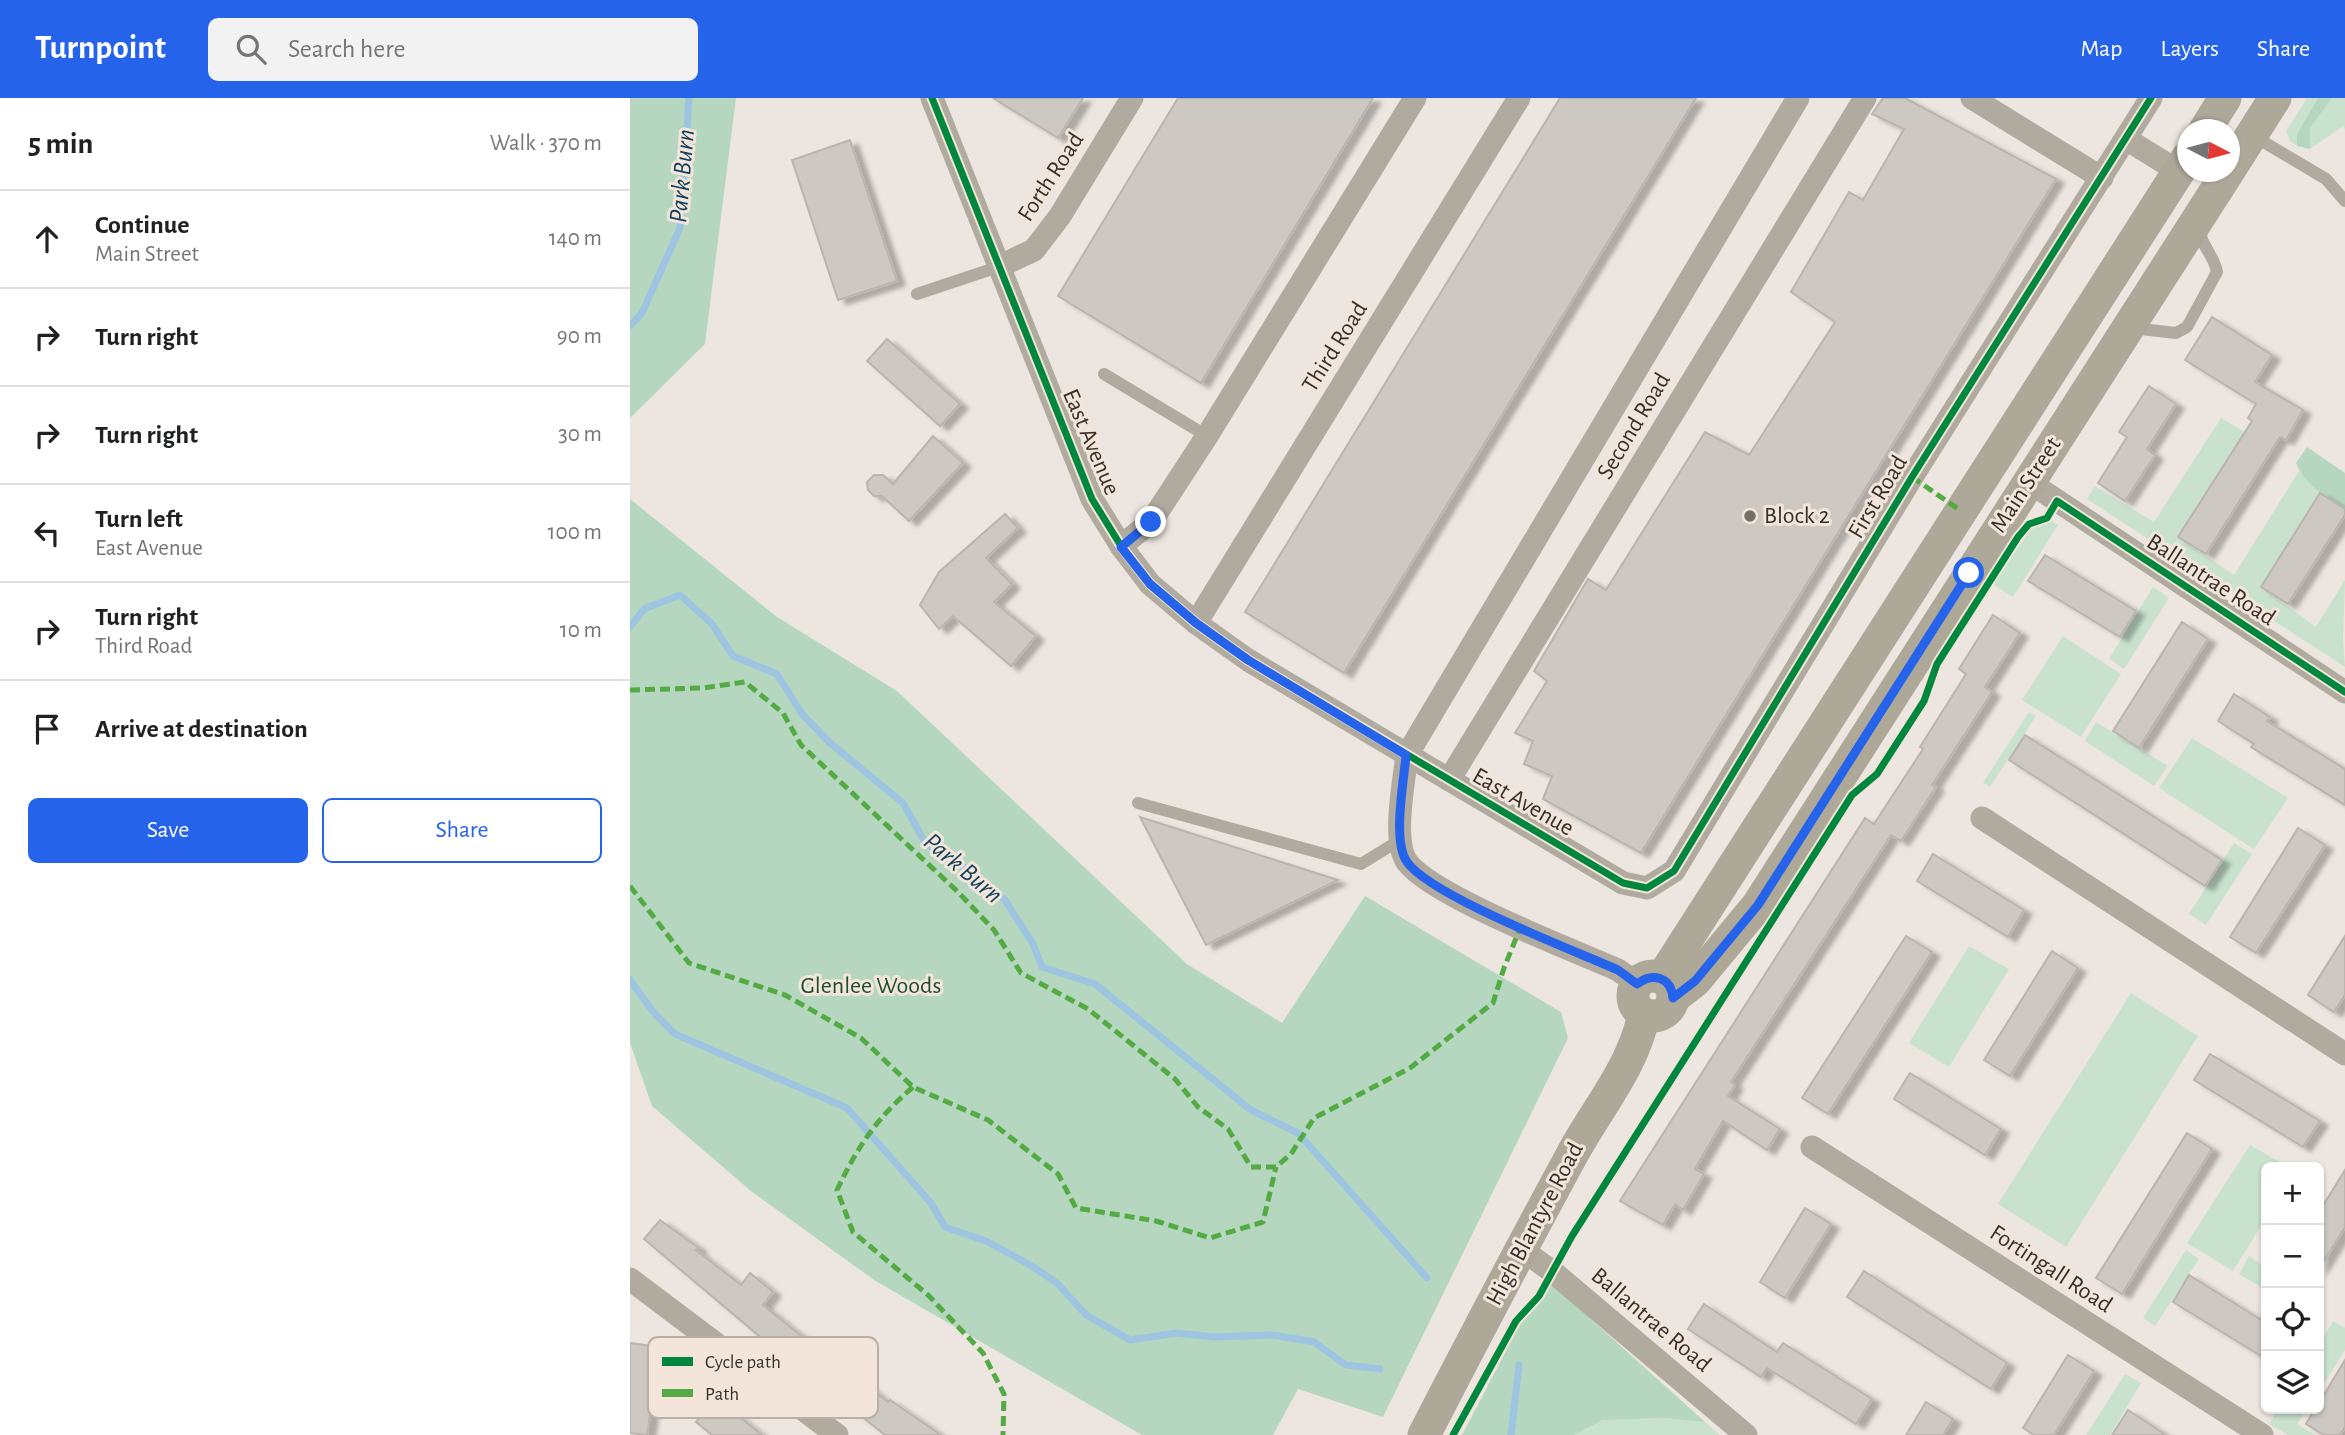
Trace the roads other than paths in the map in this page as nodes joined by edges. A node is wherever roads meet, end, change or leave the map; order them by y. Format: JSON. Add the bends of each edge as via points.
{"nodes":[{"id":1,"x":932,"y":98,"type":"edge"},
{"id":2,"x":1132,"y":98,"type":"edge"},
{"id":3,"x":1415,"y":98,"type":"edge"},
{"id":4,"x":1519,"y":98,"type":"edge"},
{"id":5,"x":1798,"y":98,"type":"edge"},
{"id":6,"x":1865,"y":98,"type":"edge"},
{"id":7,"x":1972,"y":98,"type":"edge"},
{"id":8,"x":2225,"y":98,"type":"edge"},
{"id":9,"x":2275,"y":98,"type":"edge"},
{"id":10,"x":2146,"y":100,"type":"edge"},
{"id":11,"x":2212,"y":119,"type":"edge"},
{"id":12,"x":2251,"y":135,"type":"junction"},
{"id":13,"x":2126,"y":139,"type":"junction"},
{"id":14,"x":2240,"y":152,"type":"edge"},
{"id":15,"x":2177,"y":161,"type":"edge"},
{"id":16,"x":2177,"y":173,"type":"edge"},
{"id":17,"x":2102,"y":178,"type":"junction"},
{"id":18,"x":2221,"y":182,"type":"edge"},
{"id":19,"x":2345,"y":201,"type":"edge"},
{"id":20,"x":2202,"y":212,"type":"junction"},
{"id":21,"x":998,"y":267,"type":"junction"},
{"id":22,"x":917,"y":294,"type":"dead end"},
{"id":23,"x":2127,"y":330,"type":"junction"},
{"id":24,"x":1104,"y":374,"type":"dead end"},
{"id":25,"x":1207,"y":436,"type":"junction"},
{"id":26,"x":2029,"y":482,"type":"junction"},
{"id":27,"x":1121,"y":547,"type":"junction"},
{"id":28,"x":1196,"y":623,"type":"junction"},
{"id":29,"x":2345,"y":692,"type":"edge"},
{"id":30,"x":1406,"y":755,"type":"junction"},
{"id":31,"x":1449,"y":780,"type":"junction"},
{"id":32,"x":1138,"y":803,"type":"dead end"},
{"id":33,"x":1982,"y":818,"type":"dead end"},
{"id":34,"x":1400,"y":841,"type":"junction"},
{"id":35,"x":1623,"y":883,"type":"joint"},
{"id":36,"x":1654,"y":994,"type":"junction"},
{"id":37,"x":2345,"y":1054,"type":"edge"},
{"id":38,"x":1812,"y":1147,"type":"dead end"},
{"id":39,"x":1521,"y":1248,"type":"junction"},
{"id":40,"x":630,"y":1279,"type":"edge"},
{"id":41,"x":707,"y":1337,"type":"edge"},
{"id":42,"x":814,"y":1418,"type":"edge"},
{"id":43,"x":836,"y":1435,"type":"edge"},
{"id":44,"x":1424,"y":1435,"type":"edge"},
{"id":45,"x":1746,"y":1435,"type":"edge"},
{"id":46,"x":2262,"y":1435,"type":"edge"}],
"edges":[{"from":1,"to":21,"type":"street","name":"East Avenue"},
{"from":2,"to":21,"type":"street","name":"Forth Road","via":[[1034,250]]},
{"from":3,"to":25,"type":"street"},
{"from":4,"to":28,"type":"street","name":"Third Road"},
{"from":5,"to":30,"type":"street","name":"Second Road"},
{"from":6,"to":31,"type":"street","name":"Second Road"},
{"from":7,"to":17,"type":"street"},
{"from":8,"to":11,"type":"main road"},
{"from":9,"to":12,"type":"main road","name":"Main Street"},
{"from":10,"to":13,"type":"street","name":"First Road"},
{"from":12,"to":14,"type":"main road","name":"Main Street"},
{"from":12,"to":19,"type":"lane","via":[[2326,179]]},
{"from":13,"to":15,"type":"street"},
{"from":13,"to":17,"type":"street","name":"First Road"},
{"from":16,"to":36,"type":"main road","name":"Main Street"},
{"from":17,"to":35,"type":"street","name":"First Road","via":[[1912,477],[1674,871],[1647,888]]},
{"from":18,"to":20,"type":"main road","name":"Main Street"},
{"from":20,"to":23,"type":"main road","name":"Main Street"},
{"from":20,"to":23,"type":"lane","via":[[2202,244],[2217,272],[2187,327],[2176,333],[2138,327]]},
{"from":21,"to":22,"type":"lane"},
{"from":21,"to":27,"type":"street","name":"East Avenue","via":[[1092,499]]},
{"from":23,"to":26,"type":"main road","name":"Main Street"},
{"from":24,"to":25,"type":"lane"},
{"from":25,"to":27,"type":"street","via":[[1151,522]]},
{"from":26,"to":29,"type":"street","name":"Ballantrae Road"},
{"from":26,"to":36,"type":"main road","name":"Main Street","via":[[1758,905],[1695,981]]},
{"from":27,"to":28,"type":"street","name":"East Avenue","via":[[1150,584]]},
{"from":28,"to":30,"type":"street","name":"East Avenue","via":[[1248,660]]},
{"from":30,"to":31,"type":"street","name":"East Avenue"},
{"from":30,"to":34,"type":"street"},
{"from":31,"to":35,"type":"street","name":"East Avenue"},
{"from":32,"to":34,"type":"lane","via":[[1361,864]]},
{"from":33,"to":37,"type":"street"},
{"from":34,"to":36,"type":"street","via":[[1407,862],[1440,890],[1618,970]]},
{"from":36,"to":39,"type":"main road","name":"High Blantyre Road","via":[[1629,1061]]},
{"from":38,"to":46,"type":"street","name":"Fortingall Road"},
{"from":39,"to":44,"type":"main road","name":"High Blantyre Road"},
{"from":39,"to":45,"type":"street","name":"Ballantrae Road"},
{"from":40,"to":41,"type":"street"},
{"from":42,"to":43,"type":"street"}]}
